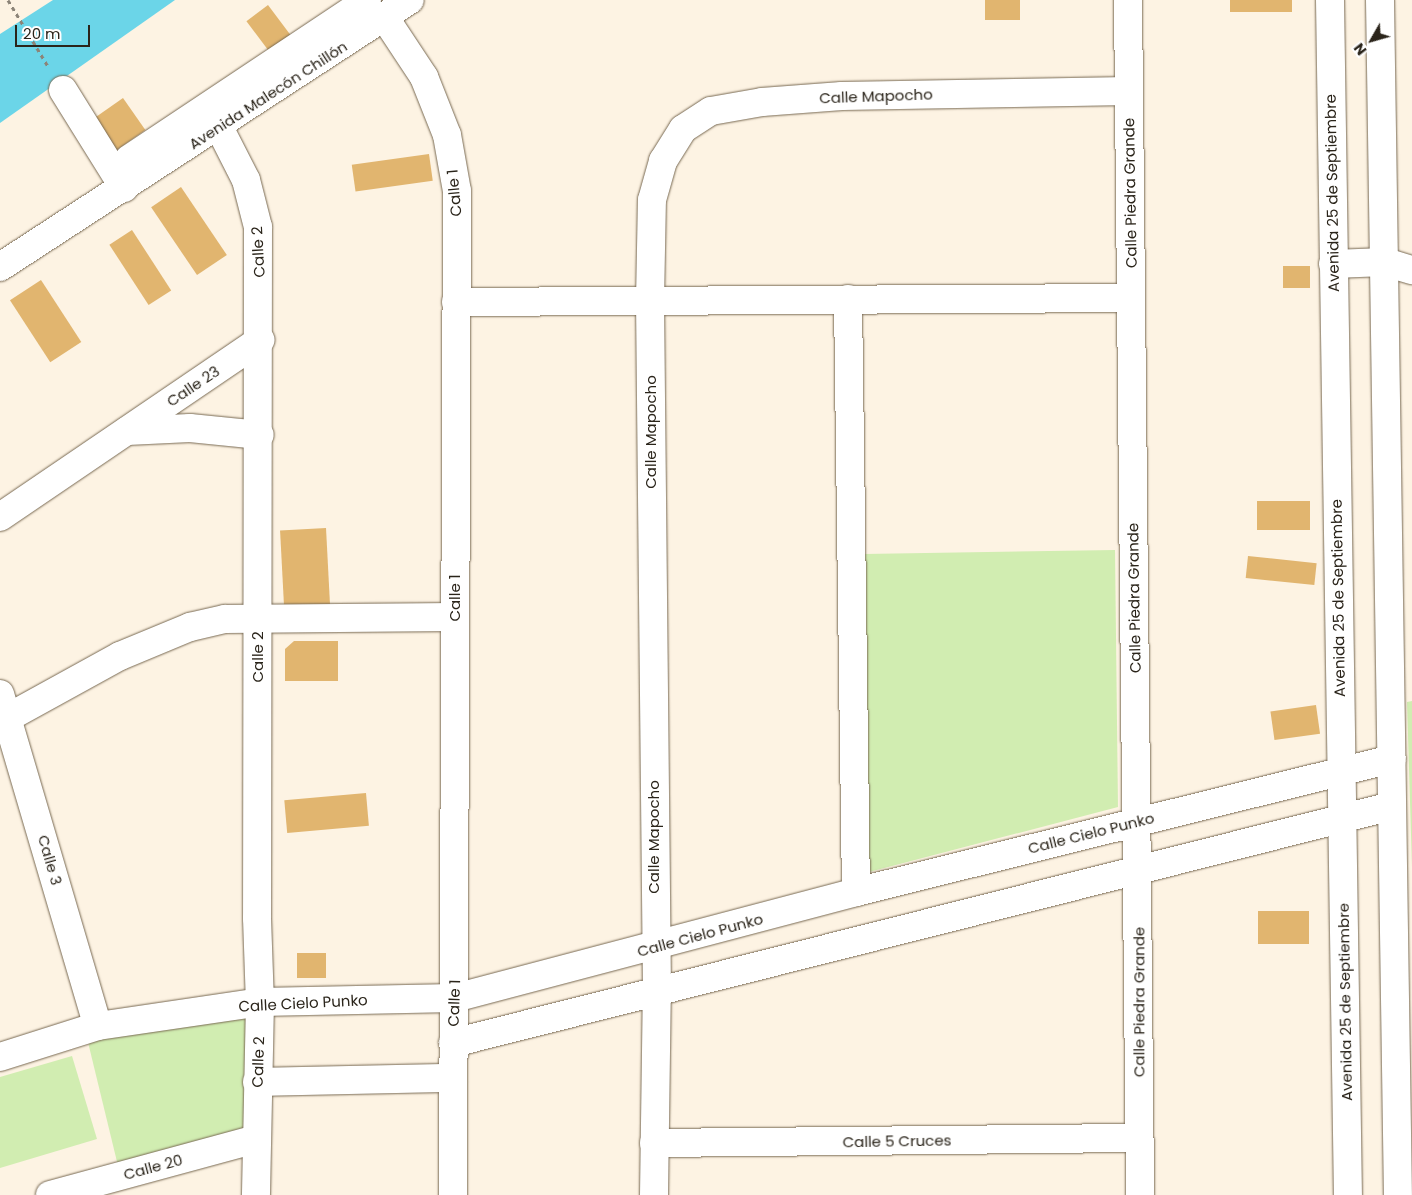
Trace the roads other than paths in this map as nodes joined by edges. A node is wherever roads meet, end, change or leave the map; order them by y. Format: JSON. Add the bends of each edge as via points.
{"nodes":[{"id":1,"x":410,"y":0,"type":"edge"},
{"id":2,"x":1128,"y":0,"type":"edge"},
{"id":3,"x":1330,"y":0,"type":"edge"},
{"id":4,"x":1380,"y":0,"type":"edge"},
{"id":5,"x":376,"y":9,"type":"edge"},
{"id":6,"x":63,"y":90,"type":"road end"},
{"id":7,"x":1129,"y":90,"type":"junction"},
{"id":8,"x":219,"y":127,"type":"junction"},
{"id":9,"x":124,"y":188,"type":"junction"},
{"id":10,"x":1385,"y":262,"type":"junction"},
{"id":11,"x":1334,"y":264,"type":"junction"},
{"id":12,"x":0,"y":267,"type":"edge"},
{"id":13,"x":1412,"y":270,"type":"edge"},
{"id":14,"x":1131,"y":298,"type":"junction"},
{"id":15,"x":848,"y":299,"type":"junction"},
{"id":16,"x":650,"y":301,"type":"junction"},
{"id":17,"x":456,"y":302,"type":"junction"},
{"id":18,"x":260,"y":340,"type":"junction"},
{"id":19,"x":127,"y":431,"type":"junction"},
{"id":20,"x":260,"y":435,"type":"junction"},
{"id":21,"x":0,"y":517,"type":"edge"},
{"id":22,"x":455,"y":617,"type":"junction"},
{"id":23,"x":259,"y":618,"type":"junction"},
{"id":24,"x":5,"y":706,"type":"edge"},
{"id":25,"x":1392,"y":759,"type":"junction"},
{"id":26,"x":1341,"y":771,"type":"junction"},
{"id":27,"x":1392,"y":806,"type":"junction"},
{"id":28,"x":1342,"y":819,"type":"junction"},
{"id":29,"x":1137,"y":822,"type":"junction"},
{"id":30,"x":1138,"y":870,"type":"junction"},
{"id":31,"x":856,"y":892,"type":"junction"},
{"id":32,"x":655,"y":948,"type":"junction"},
{"id":33,"x":657,"y":991,"type":"junction"},
{"id":34,"x":455,"y":998,"type":"junction"},
{"id":35,"x":260,"y":1002,"type":"junction"},
{"id":36,"x":98,"y":1026,"type":"junction"},
{"id":37,"x":452,"y":1043,"type":"junction"},
{"id":38,"x":0,"y":1057,"type":"edge"},
{"id":39,"x":453,"y":1078,"type":"junction"},
{"id":40,"x":257,"y":1082,"type":"junction"},
{"id":41,"x":1139,"y":1138,"type":"junction"},
{"id":42,"x":256,"y":1139,"type":"junction"},
{"id":43,"x":654,"y":1143,"type":"junction"},
{"id":44,"x":1404,"y":1153,"type":"edge"},
{"id":45,"x":50,"y":1195,"type":"edge"},
{"id":46,"x":256,"y":1195,"type":"edge"},
{"id":47,"x":453,"y":1195,"type":"edge"},
{"id":48,"x":654,"y":1195,"type":"edge"},
{"id":49,"x":1140,"y":1195,"type":"edge"},
{"id":50,"x":1348,"y":1195,"type":"edge"},
{"id":51,"x":1398,"y":1195,"type":"edge"}],
"edges":[{"from":1,"to":5,"type":"street","name":"Avenida Malecón Chillón"},
{"from":2,"to":7,"type":"street","name":"Calle Piedra Grande"},
{"from":3,"to":11,"type":"street","name":"Avenida 25 de Septiembre"},
{"from":4,"to":10,"type":"street"},
{"from":5,"to":8,"type":"street","name":"Avenida Malecón Chillón"},
{"from":5,"to":9,"type":"street","name":"Avenida Malecón Chillón","via":[[129,159]]},
{"from":5,"to":17,"type":"street","name":"Calle 1","via":[[424,77],[447,135],[457,191]]},
{"from":6,"to":9,"type":"street"},
{"from":7,"to":14,"type":"street","name":"Calle Piedra Grande"},
{"from":7,"to":16,"type":"street","name":"Calle Mapocho","via":[[842,96],[762,102],[711,111],[683,129],[663,161],[652,200]]},
{"from":8,"to":9,"type":"street","name":"Avenida Malecón Chillón"},
{"from":8,"to":18,"type":"street","name":"Calle 2","via":[[246,180],[258,227]]},
{"from":9,"to":12,"type":"street","name":"Avenida Malecón Chillón"},
{"from":10,"to":11,"type":"street"},
{"from":10,"to":13,"type":"street"},
{"from":10,"to":25,"type":"street"},
{"from":11,"to":26,"type":"street","name":"Avenida 25 de Septiembre"},
{"from":14,"to":15,"type":"street"},
{"from":14,"to":29,"type":"street","name":"Calle Piedra Grande"},
{"from":15,"to":16,"type":"street"},
{"from":15,"to":31,"type":"street"},
{"from":16,"to":17,"type":"street"},
{"from":16,"to":32,"type":"street","name":"Calle Mapocho"},
{"from":17,"to":22,"type":"street","name":"Calle 1"},
{"from":18,"to":19,"type":"street","name":"Calle 23"},
{"from":18,"to":20,"type":"street","name":"Calle 2"},
{"from":19,"to":20,"type":"street","name":"Calle 23","via":[[190,428]]},
{"from":19,"to":21,"type":"street","name":"Calle 23"},
{"from":20,"to":23,"type":"street","name":"Calle 2"},
{"from":22,"to":23,"type":"street"},
{"from":22,"to":34,"type":"street","name":"Calle 1"},
{"from":23,"to":24,"type":"street","via":[[224,619],[190,627]]},
{"from":23,"to":35,"type":"street","name":"Calle 2","via":[[257,918]]},
{"from":24,"to":36,"type":"street","name":"Calle 3"},
{"from":25,"to":26,"type":"street","name":"Calle Cielo Punko"},
{"from":25,"to":27,"type":"street"},
{"from":26,"to":28,"type":"street","name":"Avenida 25 de Septiembre"},
{"from":26,"to":29,"type":"street","name":"Calle Cielo Punko"},
{"from":27,"to":28,"type":"street"},
{"from":27,"to":44,"type":"street"},
{"from":28,"to":30,"type":"street"},
{"from":28,"to":50,"type":"street","name":"Avenida 25 de Septiembre"},
{"from":29,"to":30,"type":"street","name":"Calle Piedra Grande"},
{"from":29,"to":31,"type":"street","name":"Calle Cielo Punko"},
{"from":30,"to":33,"type":"street"},
{"from":30,"to":41,"type":"street","name":"Calle Piedra Grande"},
{"from":31,"to":32,"type":"street","name":"Calle Cielo Punko"},
{"from":32,"to":33,"type":"street","name":"Calle Mapocho"},
{"from":32,"to":34,"type":"street","name":"Calle Cielo Punko"},
{"from":33,"to":37,"type":"street"},
{"from":33,"to":43,"type":"street","name":"Calle Mapocho"},
{"from":34,"to":35,"type":"street","name":"Calle Cielo Punko"},
{"from":34,"to":37,"type":"street","name":"Calle 1"},
{"from":35,"to":36,"type":"street","name":"Calle Cielo Punko"},
{"from":35,"to":40,"type":"street","name":"Calle 2"},
{"from":36,"to":38,"type":"street","name":"Calle Cielo Punko"},
{"from":37,"to":39,"type":"street","name":"Calle 1"},
{"from":39,"to":40,"type":"street"},
{"from":39,"to":47,"type":"street","name":"Calle 1"},
{"from":40,"to":42,"type":"street","name":"Calle 2"},
{"from":41,"to":43,"type":"street","name":"Calle 5 Cruces"},
{"from":41,"to":49,"type":"street","name":"Calle Piedra Grande"},
{"from":42,"to":45,"type":"street","name":"Calle 20"},
{"from":42,"to":46,"type":"street","name":"Calle 2"},
{"from":43,"to":48,"type":"street","name":"Calle Mapocho"},
{"from":44,"to":51,"type":"street"}]}
